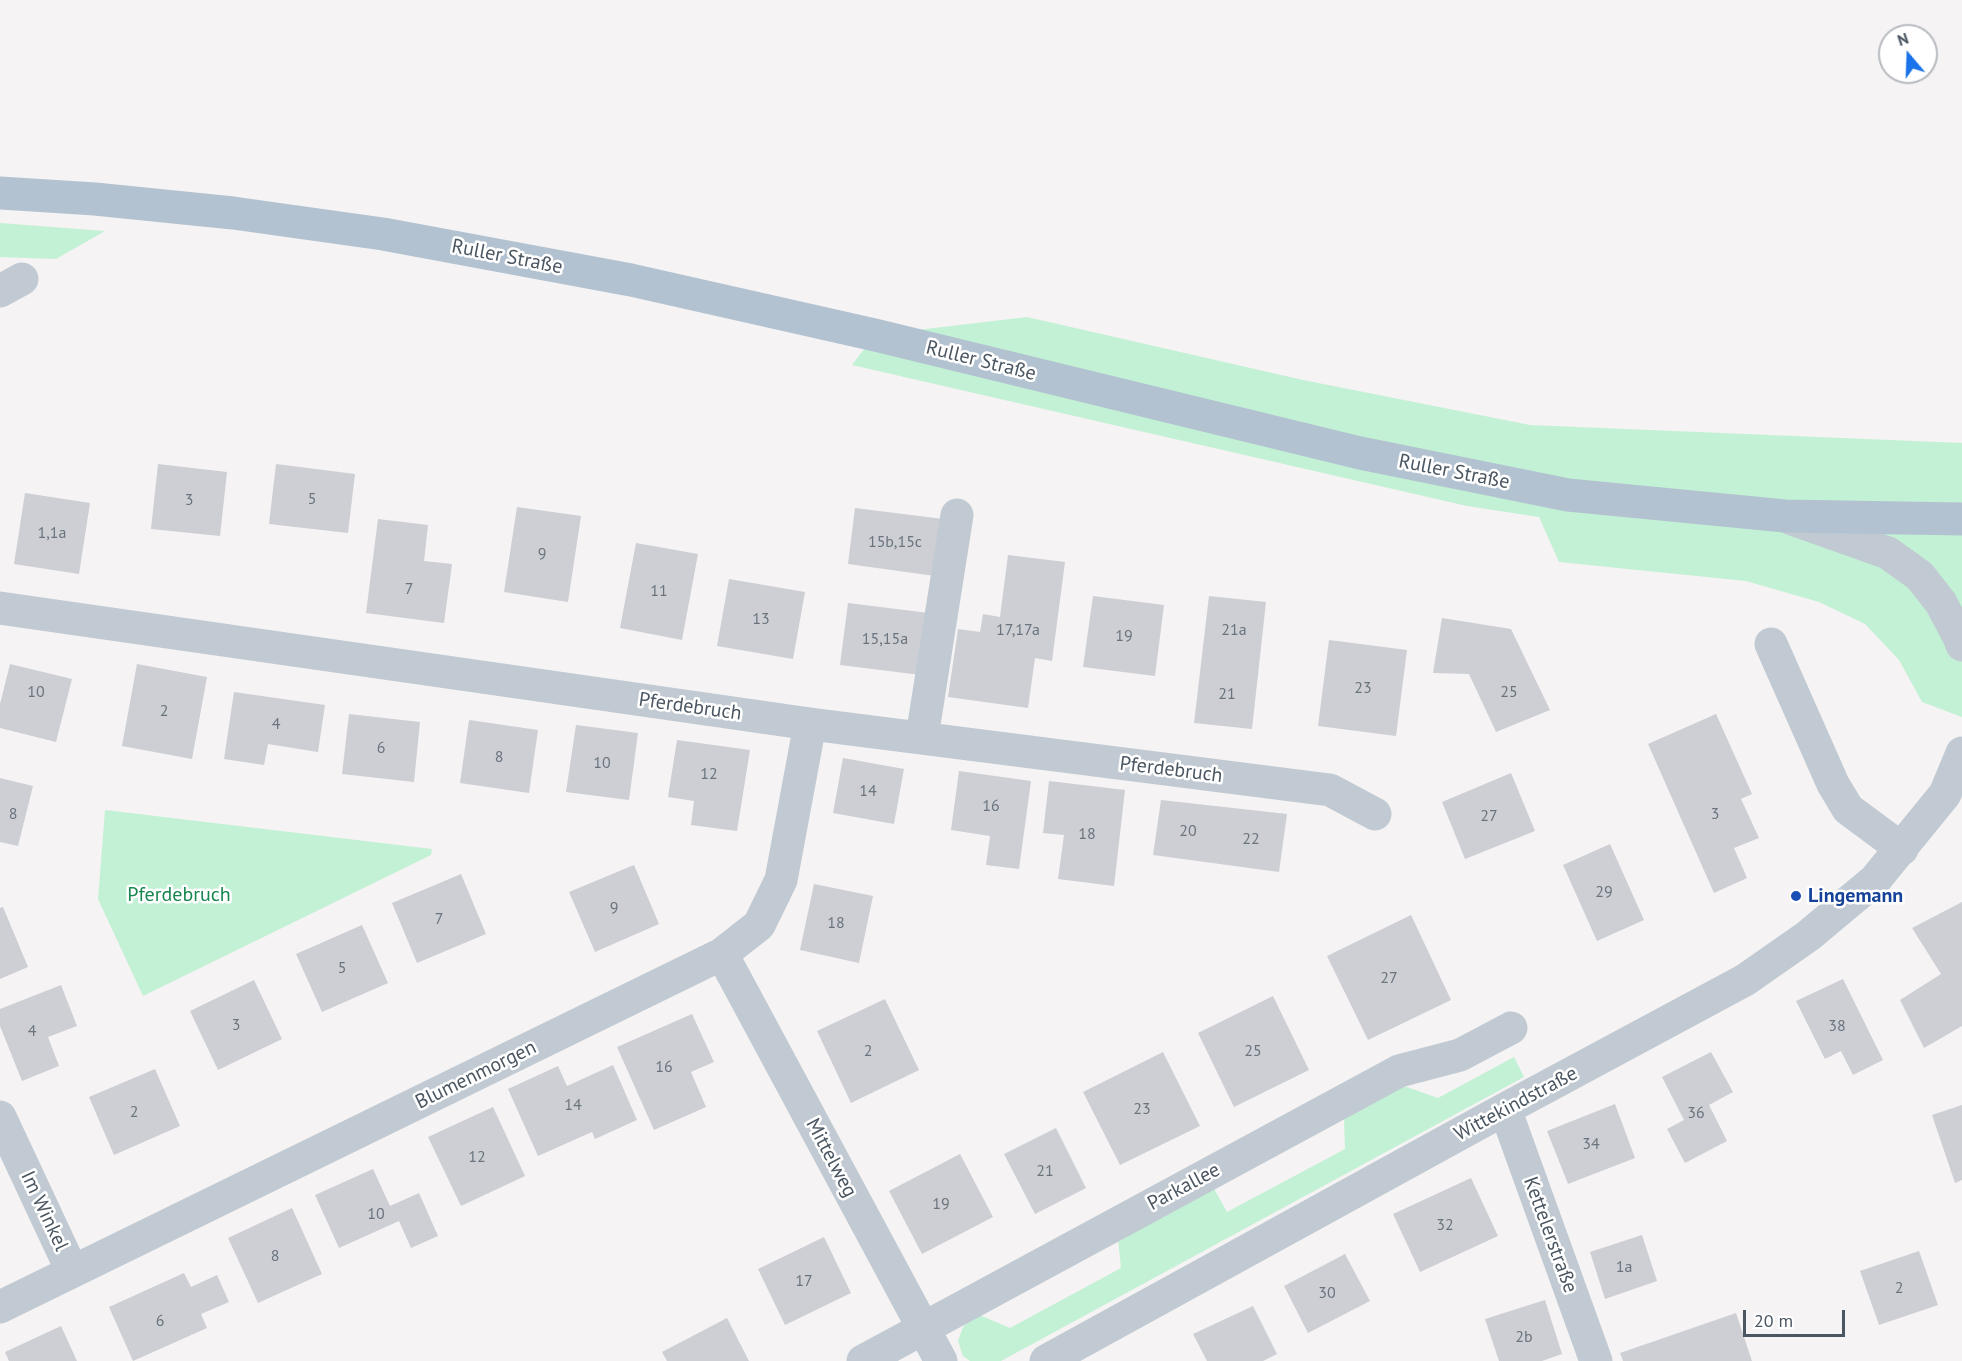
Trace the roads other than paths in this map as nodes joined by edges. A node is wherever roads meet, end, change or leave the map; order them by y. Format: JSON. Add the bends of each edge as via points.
{"nodes":[{"id":1,"x":0,"y":193,"type":"edge"},
{"id":2,"x":957,"y":514,"type":"dead end"},
{"id":3,"x":1785,"y":516,"type":"junction"},
{"id":4,"x":1962,"y":519,"type":"edge"},
{"id":5,"x":0,"y":608,"type":"edge"},
{"id":6,"x":1771,"y":644,"type":"dead end"},
{"id":7,"x":1962,"y":645,"type":"edge"},
{"id":8,"x":810,"y":724,"type":"junction"},
{"id":9,"x":922,"y":737,"type":"junction"},
{"id":10,"x":1962,"y":753,"type":"edge"},
{"id":11,"x":1954,"y":798,"type":"edge"},
{"id":12,"x":1375,"y":814,"type":"dead end"},
{"id":13,"x":1902,"y":849,"type":"junction"},
{"id":14,"x":722,"y":954,"type":"junction"},
{"id":15,"x":1511,"y":1028,"type":"dead end"},
{"id":16,"x":1505,"y":1109,"type":"junction"},
{"id":17,"x":0,"y":1117,"type":"edge"},
{"id":18,"x":72,"y":1271,"type":"junction"},
{"id":19,"x":0,"y":1307,"type":"edge"},
{"id":20,"x":923,"y":1329,"type":"junction"},
{"id":21,"x":863,"y":1361,"type":"edge"},
{"id":22,"x":941,"y":1361,"type":"edge"},
{"id":23,"x":1046,"y":1361,"type":"edge"},
{"id":24,"x":1596,"y":1361,"type":"edge"}],
"edges":[{"from":1,"to":3,"type":"main road","name":"Ruller Straße","via":[[233,213],[383,234],[631,280],[864,332],[1383,458],[1568,495]]},
{"from":2,"to":9,"type":"street"},
{"from":3,"to":4,"type":"main road","name":"Ruller Straße"},
{"from":3,"to":7,"type":"street","via":[[1888,553],[1920,576],[1941,603]]},
{"from":5,"to":8,"type":"street","name":"Pferdebruch"},
{"from":6,"to":13,"type":"street","via":[[1833,784],[1848,809]]},
{"from":8,"to":9,"type":"street","name":"Pferdebruch"},
{"from":8,"to":14,"type":"street","name":"Blumenmorgen","via":[[781,880],[759,924]]},
{"from":9,"to":12,"type":"street","name":"Pferdebruch","via":[[1330,790]]},
{"from":10,"to":11,"type":"street","name":"Wittekindstraße"},
{"from":11,"to":13,"type":"street","name":"Wittekindstraße"},
{"from":13,"to":16,"type":"street","name":"Wittekindstraße","via":[[1875,880],[1808,936],[1745,980]]},
{"from":14,"to":18,"type":"street","name":"Blumenmorgen"},
{"from":14,"to":20,"type":"street","name":"Mittelweg"},
{"from":15,"to":20,"type":"street","name":"Parkallee","via":[[1460,1055],[1400,1071]]},
{"from":16,"to":23,"type":"street","name":"Wittekindstraße"},
{"from":16,"to":24,"type":"street","name":"Kettelerstraße"},
{"from":17,"to":18,"type":"street","name":"Im Winkel"},
{"from":18,"to":19,"type":"street","name":"Blumenmorgen"},
{"from":20,"to":21,"type":"street","name":"Parkallee"},
{"from":20,"to":22,"type":"street","name":"Mittelweg"}]}
